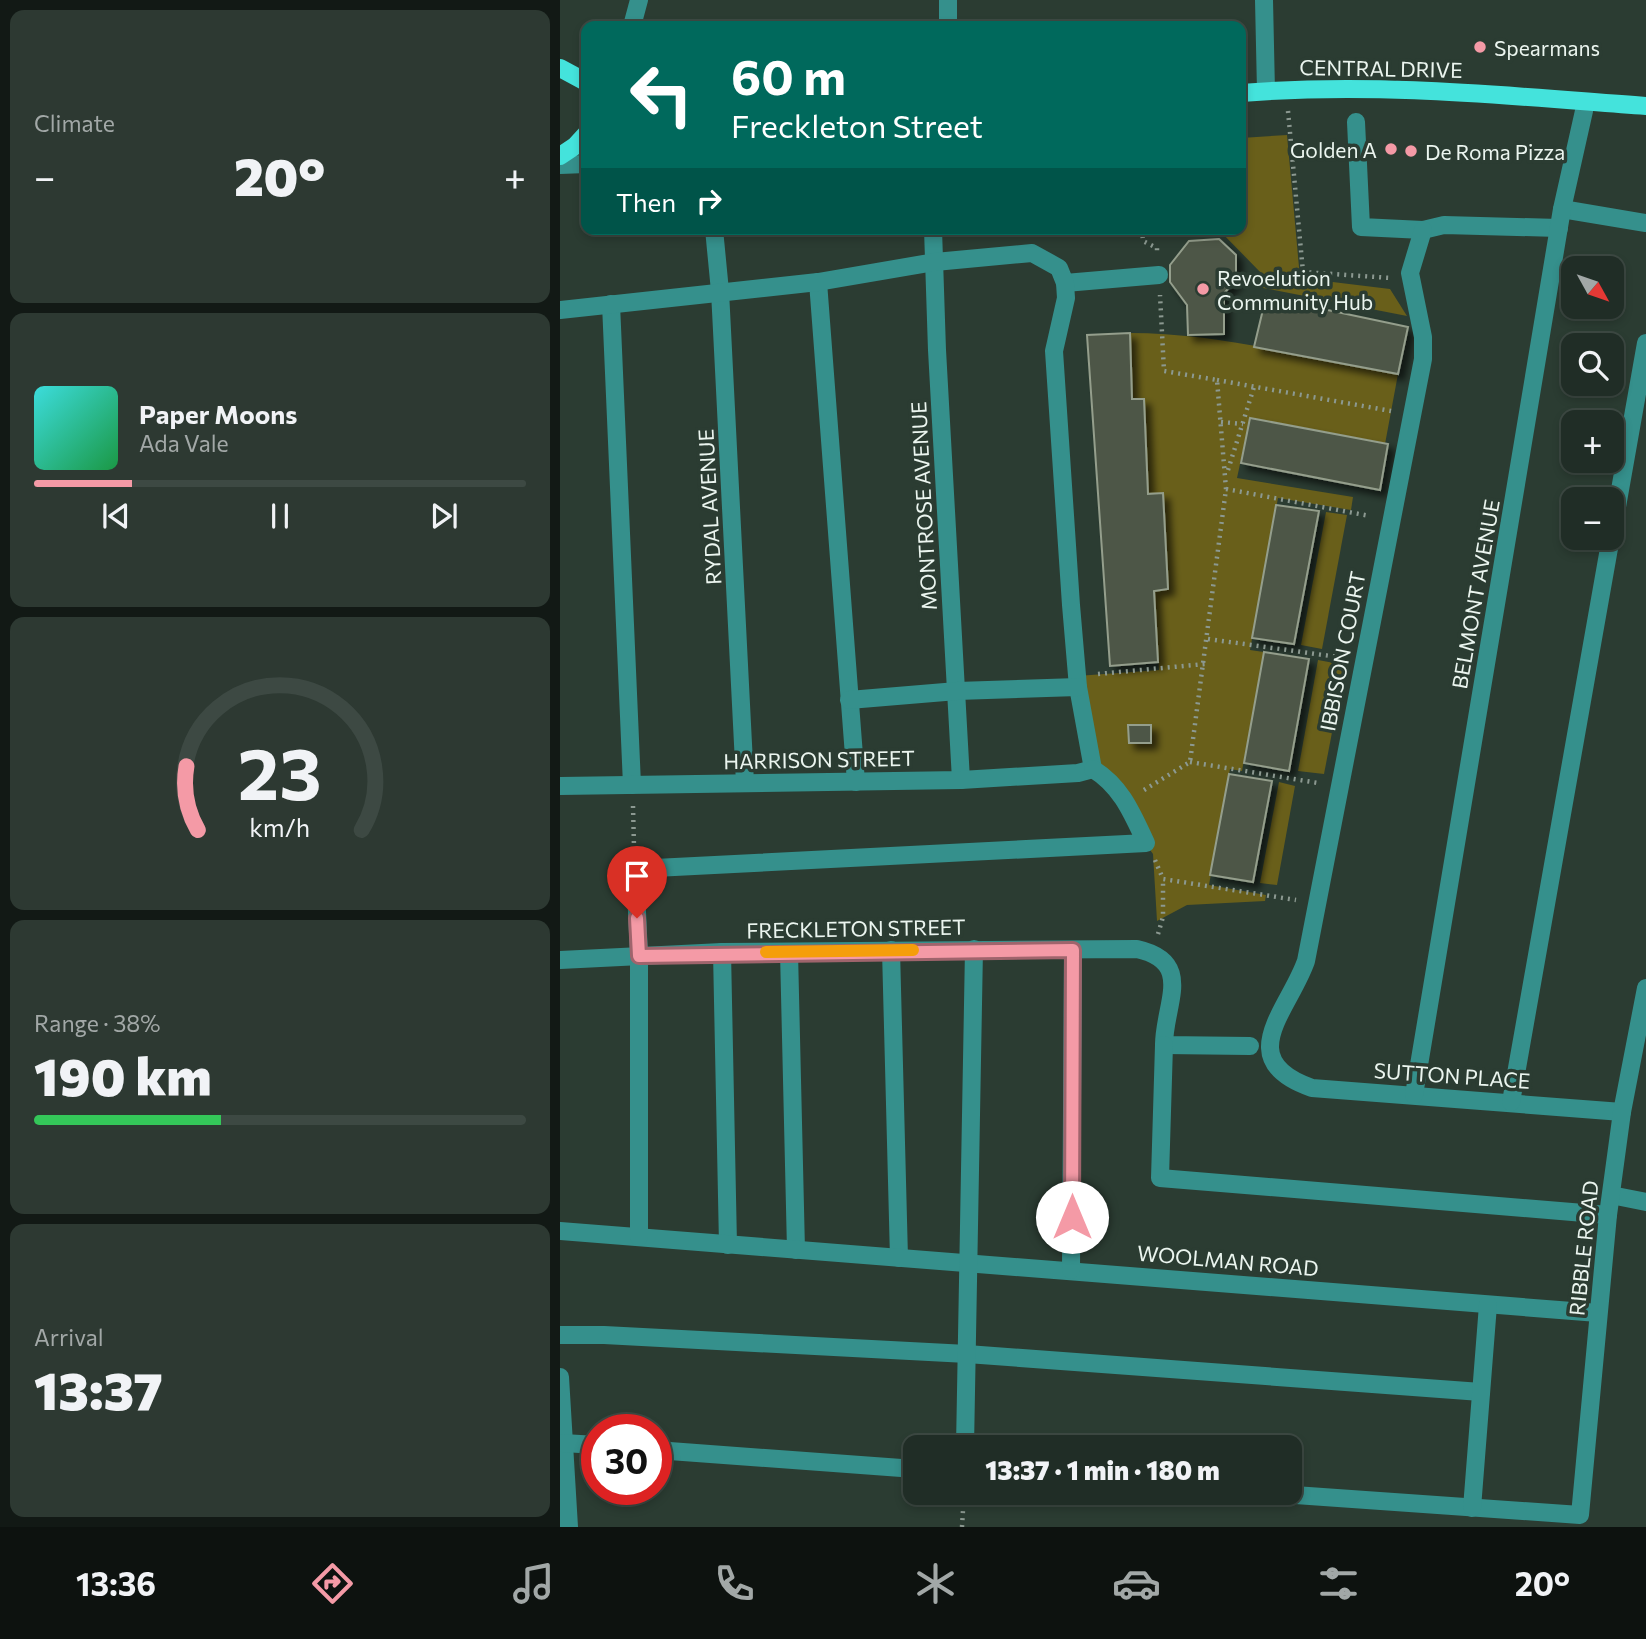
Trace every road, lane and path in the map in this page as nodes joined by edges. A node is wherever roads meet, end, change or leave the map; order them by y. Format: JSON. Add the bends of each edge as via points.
{"nodes":[{"id":1,"x":639,"y":0,"type":"edge"},
{"id":2,"x":948,"y":0,"type":"edge"},
{"id":3,"x":1264,"y":0,"type":"edge"},
{"id":4,"x":633,"y":21,"type":"edge"},
{"id":5,"x":948,"y":21,"type":"edge"},
{"id":6,"x":560,"y":68,"type":"edge"},
{"id":7,"x":581,"y":79,"type":"edge"},
{"id":8,"x":1286,"y":89,"type":"junction"},
{"id":9,"x":1266,"y":91,"type":"junction"},
{"id":10,"x":1246,"y":93,"type":"edge"},
{"id":11,"x":1587,"y":102,"type":"junction"},
{"id":12,"x":1646,"y":106,"type":"edge"},
{"id":13,"x":1356,"y":122,"type":"dead end"},
{"id":14,"x":581,"y":139,"type":"edge"},
{"id":15,"x":560,"y":156,"type":"edge"},
{"id":16,"x":581,"y":164,"type":"edge"},
{"id":17,"x":560,"y":165,"type":"edge"},
{"id":18,"x":1562,"y":209,"type":"junction"},
{"id":19,"x":1646,"y":223,"type":"edge"},
{"id":20,"x":1559,"y":228,"type":"junction"},
{"id":21,"x":1423,"y":230,"type":"junction"},
{"id":22,"x":715,"y":235,"type":"edge"},
{"id":23,"x":933,"y":235,"type":"edge"},
{"id":24,"x":1142,"y":235,"type":"edge"},
{"id":25,"x":935,"y":262,"type":"junction"},
{"id":26,"x":1159,"y":275,"type":"junction"},
{"id":27,"x":1411,"y":280,"type":"junction"},
{"id":28,"x":818,"y":282,"type":"junction"},
{"id":29,"x":1065,"y":283,"type":"junction"},
{"id":30,"x":720,"y":290,"type":"junction"},
{"id":31,"x":611,"y":304,"type":"junction"},
{"id":32,"x":560,"y":310,"type":"edge"},
{"id":33,"x":1646,"y":344,"type":"edge"},
{"id":34,"x":1217,"y":380,"type":"junction"},
{"id":35,"x":1254,"y":387,"type":"junction"},
{"id":36,"x":1413,"y":415,"type":"junction"},
{"id":37,"x":1221,"y":422,"type":"junction"},
{"id":38,"x":1243,"y":424,"type":"junction"},
{"id":39,"x":1227,"y":473,"type":"junction"},
{"id":40,"x":1621,"y":487,"type":"edge"},
{"id":41,"x":1226,"y":489,"type":"junction"},
{"id":42,"x":1391,"y":519,"type":"junction"},
{"id":43,"x":1610,"y":550,"type":"edge"},
{"id":44,"x":1208,"y":639,"type":"junction"},
{"id":45,"x":1363,"y":662,"type":"junction"},
{"id":46,"x":1205,"y":664,"type":"junction"},
{"id":47,"x":1077,"y":682,"type":"junction"},
{"id":48,"x":957,"y":691,"type":"junction"},
{"id":49,"x":849,"y":700,"type":"junction"},
{"id":50,"x":1190,"y":762,"type":"junction"},
{"id":51,"x":1085,"y":771,"type":"junction"},
{"id":52,"x":961,"y":780,"type":"junction"},
{"id":53,"x":856,"y":782,"type":"junction"},
{"id":54,"x":746,"y":783,"type":"junction"},
{"id":55,"x":632,"y":785,"type":"junction"},
{"id":56,"x":560,"y":786,"type":"edge"},
{"id":57,"x":1340,"y":786,"type":"junction"},
{"id":58,"x":1126,"y":800,"type":"junction"},
{"id":59,"x":1146,"y":843,"type":"junction"},
{"id":60,"x":635,"y":869,"type":"junction"},
{"id":61,"x":1163,"y":879,"type":"junction"},
{"id":62,"x":1318,"y":904,"type":"junction"},
{"id":63,"x":974,"y":949,"type":"junction"},
{"id":64,"x":891,"y":950,"type":"junction"},
{"id":65,"x":1073,"y":950,"type":"junction"},
{"id":66,"x":722,"y":952,"type":"junction"},
{"id":67,"x":789,"y":952,"type":"junction"},
{"id":68,"x":1153,"y":953,"type":"junction"},
{"id":69,"x":639,"y":956,"type":"junction"},
{"id":70,"x":560,"y":960,"type":"edge"},
{"id":71,"x":1646,"y":988,"type":"edge"},
{"id":72,"x":1164,"y":1045,"type":"junction"},
{"id":73,"x":1250,"y":1046,"type":"dead end"},
{"id":74,"x":1282,"y":1073,"type":"joint"},
{"id":75,"x":1414,"y":1095,"type":"junction"},
{"id":76,"x":1511,"y":1102,"type":"junction"},
{"id":77,"x":1622,"y":1112,"type":"junction"},
{"id":78,"x":1611,"y":1195,"type":"junction"},
{"id":79,"x":1646,"y":1202,"type":"edge"},
{"id":80,"x":1608,"y":1215,"type":"junction"},
{"id":81,"x":560,"y":1231,"type":"edge"},
{"id":82,"x":639,"y":1237,"type":"junction"},
{"id":83,"x":729,"y":1244,"type":"junction"},
{"id":84,"x":796,"y":1250,"type":"junction"},
{"id":85,"x":899,"y":1258,"type":"junction"},
{"id":86,"x":968,"y":1264,"type":"junction"},
{"id":87,"x":1071,"y":1270,"type":"junction"},
{"id":88,"x":1488,"y":1305,"type":"junction"},
{"id":89,"x":1598,"y":1313,"type":"junction"},
{"id":90,"x":560,"y":1335,"type":"edge"},
{"id":91,"x":967,"y":1354,"type":"junction"},
{"id":92,"x":560,"y":1377,"type":"edge"},
{"id":93,"x":1481,"y":1392,"type":"junction"},
{"id":94,"x":965,"y":1435,"type":"edge"},
{"id":95,"x":563,"y":1443,"type":"junction"},
{"id":96,"x":581,"y":1444,"type":"edge"},
{"id":97,"x":672,"y":1451,"type":"edge"},
{"id":98,"x":903,"y":1468,"type":"edge"},
{"id":99,"x":1302,"y":1496,"type":"edge"},
{"id":100,"x":963,"y":1505,"type":"edge"},
{"id":101,"x":1472,"y":1508,"type":"junction"},
{"id":102,"x":569,"y":1527,"type":"edge"},
{"id":103,"x":962,"y":1527,"type":"edge"}],
"edges":[{"from":1,"to":4,"type":"street"},
{"from":2,"to":5,"type":"street"},
{"from":3,"to":9,"type":"street"},
{"from":6,"to":7,"type":"main road"},
{"from":8,"to":9,"type":"main road","name":"CENTRAL DRIVE"},
{"from":8,"to":11,"type":"main road","name":"CENTRAL DRIVE","via":[[1455,90]]},
{"from":8,"to":27,"type":"path","via":[[1303,272]]},
{"from":9,"to":10,"type":"main road","name":"CENTRAL DRIVE"},
{"from":11,"to":12,"type":"main road","name":"CENTRAL DRIVE"},
{"from":11,"to":18,"type":"street","name":"BELMONT AVENUE"},
{"from":13,"to":21,"type":"street","via":[[1361,227]]},
{"from":14,"to":15,"type":"main road"},
{"from":16,"to":17,"type":"street"},
{"from":18,"to":19,"type":"street"},
{"from":18,"to":20,"type":"street","name":"BELMONT AVENUE"},
{"from":20,"to":21,"type":"street","via":[[1444,225]]},
{"from":20,"to":75,"type":"street","name":"BELMONT AVENUE"},
{"from":21,"to":27,"type":"street","name":"IBBISON COURT","via":[[1413,256]]},
{"from":22,"to":30,"type":"street","name":"RYDAL AVENUE"},
{"from":23,"to":25,"type":"street","name":"MONTROSE AVENUE"},
{"from":24,"to":26,"type":"path","via":[[1143,242],[1157,248]]},
{"from":25,"to":28,"type":"street"},
{"from":25,"to":29,"type":"street","via":[[1032,253],[1059,268]]},
{"from":25,"to":48,"type":"street","name":"MONTROSE AVENUE"},
{"from":26,"to":29,"type":"street"},
{"from":26,"to":34,"type":"path","via":[[1164,371]]},
{"from":27,"to":36,"type":"street","name":"IBBISON COURT","via":[[1423,337]]},
{"from":28,"to":30,"type":"street"},
{"from":28,"to":49,"type":"street"},
{"from":29,"to":47,"type":"street","via":[[1054,351]]},
{"from":30,"to":31,"type":"street"},
{"from":30,"to":54,"type":"street","name":"RYDAL AVENUE"},
{"from":31,"to":32,"type":"street"},
{"from":31,"to":55,"type":"street"},
{"from":33,"to":40,"type":"street"},
{"from":34,"to":35,"type":"path"},
{"from":34,"to":37,"type":"path"},
{"from":35,"to":36,"type":"path"},
{"from":35,"to":38,"type":"path"},
{"from":36,"to":42,"type":"street","name":"IBBISON COURT"},
{"from":37,"to":38,"type":"path"},
{"from":37,"to":39,"type":"path"},
{"from":38,"to":39,"type":"path"},
{"from":39,"to":41,"type":"path"},
{"from":41,"to":42,"type":"path"},
{"from":41,"to":44,"type":"path"},
{"from":42,"to":45,"type":"street","name":"IBBISON COURT"},
{"from":43,"to":76,"type":"street"},
{"from":44,"to":45,"type":"path"},
{"from":44,"to":46,"type":"path"},
{"from":45,"to":57,"type":"street","name":"IBBISON COURT"},
{"from":46,"to":47,"type":"path"},
{"from":46,"to":50,"type":"path"},
{"from":47,"to":48,"type":"street"},
{"from":47,"to":51,"type":"street"},
{"from":48,"to":49,"type":"street"},
{"from":48,"to":52,"type":"street","name":"MONTROSE AVENUE"},
{"from":49,"to":53,"type":"street"},
{"from":50,"to":57,"type":"path"},
{"from":50,"to":58,"type":"path"},
{"from":51,"to":52,"type":"street","name":"HARRISON STREET"},
{"from":51,"to":58,"type":"street","via":[[1110,779]]},
{"from":52,"to":53,"type":"street","name":"HARRISON STREET"},
{"from":53,"to":54,"type":"street","name":"HARRISON STREET"},
{"from":54,"to":55,"type":"street","name":"HARRISON STREET"},
{"from":55,"to":56,"type":"street","name":"HARRISON STREET"},
{"from":55,"to":60,"type":"path"},
{"from":57,"to":62,"type":"street","name":"IBBISON COURT"},
{"from":58,"to":59,"type":"street"},
{"from":59,"to":60,"type":"street"},
{"from":59,"to":61,"type":"path"},
{"from":60,"to":69,"type":"street"},
{"from":61,"to":62,"type":"path"},
{"from":61,"to":68,"type":"path","via":[[1163,917]]},
{"from":62,"to":74,"type":"street","name":"IBBISON COURT","via":[[1298,984],[1270,1035],[1273,1061]]},
{"from":63,"to":64,"type":"street","name":"FRECKLETON STREET"},
{"from":63,"to":65,"type":"street","name":"FRECKLETON STREET"},
{"from":63,"to":86,"type":"street"},
{"from":64,"to":67,"type":"street","name":"FRECKLETON STREET"},
{"from":64,"to":85,"type":"street"},
{"from":65,"to":68,"type":"street","name":"FRECKLETON STREET"},
{"from":65,"to":87,"type":"street"},
{"from":66,"to":67,"type":"street","name":"FRECKLETON STREET"},
{"from":66,"to":69,"type":"street","name":"FRECKLETON STREET"},
{"from":66,"to":83,"type":"street"},
{"from":67,"to":84,"type":"street"},
{"from":68,"to":72,"type":"street","via":[[1165,961],[1173,983]]},
{"from":69,"to":70,"type":"street","name":"FRECKLETON STREET"},
{"from":69,"to":82,"type":"street"},
{"from":71,"to":77,"type":"street","name":"RIBBLE ROAD"},
{"from":72,"to":73,"type":"street"},
{"from":72,"to":80,"type":"street","via":[[1160,1178]]},
{"from":74,"to":75,"type":"street","name":"SUTTON PLACE","via":[[1312,1087]]},
{"from":75,"to":76,"type":"street","name":"SUTTON PLACE"},
{"from":76,"to":77,"type":"street","name":"SUTTON PLACE"},
{"from":77,"to":78,"type":"street","name":"RIBBLE ROAD"},
{"from":78,"to":79,"type":"street"},
{"from":78,"to":80,"type":"street","name":"RIBBLE ROAD"},
{"from":80,"to":89,"type":"street","name":"RIBBLE ROAD"},
{"from":81,"to":82,"type":"street","name":"WOOLMAN ROAD"},
{"from":82,"to":83,"type":"street","name":"WOOLMAN ROAD"},
{"from":83,"to":84,"type":"street","name":"WOOLMAN ROAD"},
{"from":84,"to":85,"type":"street","name":"WOOLMAN ROAD"},
{"from":85,"to":86,"type":"street","name":"WOOLMAN ROAD"},
{"from":86,"to":87,"type":"street","name":"WOOLMAN ROAD"},
{"from":86,"to":91,"type":"street"},
{"from":87,"to":88,"type":"street","name":"WOOLMAN ROAD"},
{"from":88,"to":89,"type":"street","name":"WOOLMAN ROAD"},
{"from":88,"to":93,"type":"street"},
{"from":89,"to":101,"type":"street","name":"RIBBLE ROAD","via":[[1580,1516]]},
{"from":90,"to":91,"type":"street"},
{"from":91,"to":93,"type":"street"},
{"from":91,"to":94,"type":"street"},
{"from":92,"to":95,"type":"street"},
{"from":93,"to":101,"type":"street"},
{"from":95,"to":96,"type":"street"},
{"from":95,"to":102,"type":"street"},
{"from":97,"to":98,"type":"street"},
{"from":99,"to":101,"type":"street"},
{"from":100,"to":103,"type":"path"}]}
